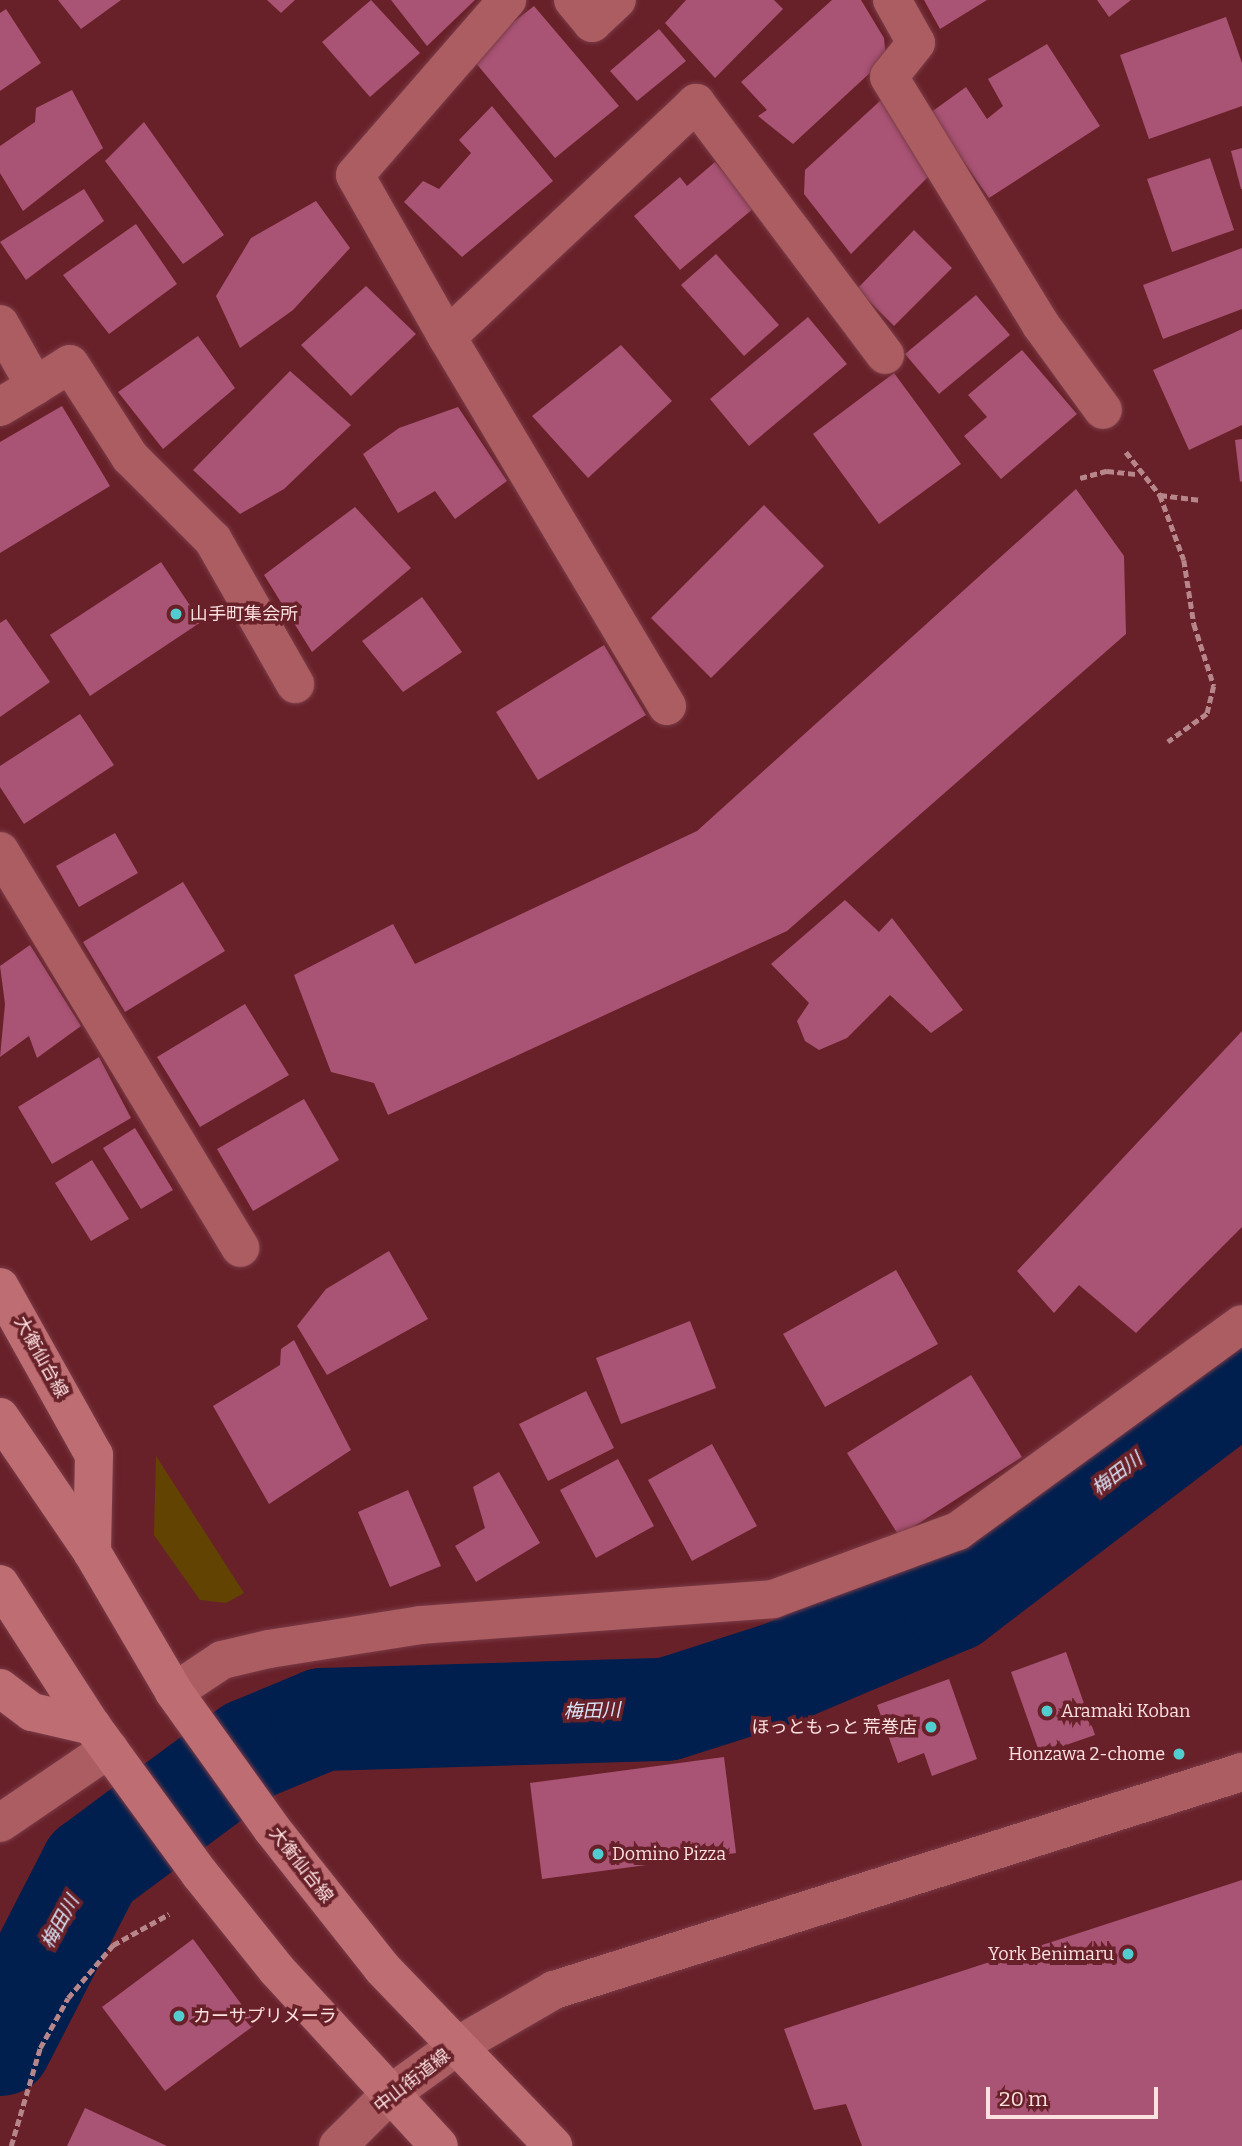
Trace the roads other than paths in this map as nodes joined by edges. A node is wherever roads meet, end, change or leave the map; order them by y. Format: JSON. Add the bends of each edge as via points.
{"nodes":[{"id":1,"x":507,"y":0,"type":"edge"},
{"id":2,"x":573,"y":0,"type":"edge"},
{"id":3,"x":617,"y":0,"type":"edge"},
{"id":4,"x":892,"y":0,"type":"edge"},
{"id":5,"x":0,"y":324,"type":"edge"},
{"id":6,"x":447,"y":337,"type":"junction"},
{"id":7,"x":885,"y":355,"type":"dead end"},
{"id":8,"x":35,"y":386,"type":"junction"},
{"id":9,"x":0,"y":407,"type":"edge"},
{"id":10,"x":1103,"y":410,"type":"road end"},
{"id":11,"x":295,"y":684,"type":"dead end"},
{"id":12,"x":667,"y":706,"type":"dead end"},
{"id":13,"x":0,"y":851,"type":"edge"},
{"id":14,"x":240,"y":1248,"type":"dead end"},
{"id":15,"x":0,"y":1287,"type":"edge"},
{"id":16,"x":1242,"y":1324,"type":"edge"},
{"id":17,"x":0,"y":1417,"type":"edge"},
{"id":18,"x":92,"y":1552,"type":"junction"},
{"id":19,"x":0,"y":1584,"type":"edge"},
{"id":20,"x":0,"y":1688,"type":"edge"},
{"id":21,"x":174,"y":1692,"type":"junction"},
{"id":22,"x":110,"y":1751,"type":"junction"},
{"id":23,"x":1242,"y":1772,"type":"edge"},
{"id":24,"x":0,"y":1823,"type":"edge"},
{"id":25,"x":457,"y":2046,"type":"junction"},
{"id":26,"x":389,"y":2095,"type":"junction"},
{"id":27,"x":338,"y":2146,"type":"edge"},
{"id":28,"x":439,"y":2146,"type":"edge"},
{"id":29,"x":553,"y":2146,"type":"edge"}],
"edges":[{"from":1,"to":6,"type":"street","via":[[355,175]]},
{"from":2,"to":3,"type":"street","via":[[592,23]]},
{"from":4,"to":10,"type":"street","via":[[916,43],[889,77],[1041,325]]},
{"from":5,"to":8,"type":"street"},
{"from":6,"to":7,"type":"street","via":[[696,103]]},
{"from":6,"to":12,"type":"street"},
{"from":8,"to":9,"type":"street"},
{"from":8,"to":11,"type":"street","via":[[70,364],[131,457],[213,540]]},
{"from":13,"to":14,"type":"street"},
{"from":15,"to":18,"type":"main road","name":"大衡仙台線","via":[[94,1455]]},
{"from":16,"to":21,"type":"street","via":[[958,1531],[774,1599],[421,1625],[222,1660]]},
{"from":17,"to":18,"type":"main road","name":"大衡仙台線"},
{"from":18,"to":21,"type":"main road","name":"大衡仙台線"},
{"from":19,"to":22,"type":"main road"},
{"from":20,"to":22,"type":"main road","via":[[32,1712]]},
{"from":21,"to":25,"type":"main road","name":"大衡仙台線","via":[[272,1829],[382,1968]]},
{"from":22,"to":24,"type":"street"},
{"from":22,"to":26,"type":"main road","via":[[200,1874]]},
{"from":23,"to":25,"type":"street","name":"中山街道線","via":[[554,1990]]},
{"from":25,"to":26,"type":"street","name":"中山街道線"},
{"from":25,"to":29,"type":"main road","name":"大衡仙台線"},
{"from":26,"to":27,"type":"street","name":"中山街道線"},
{"from":26,"to":28,"type":"main road"}]}
